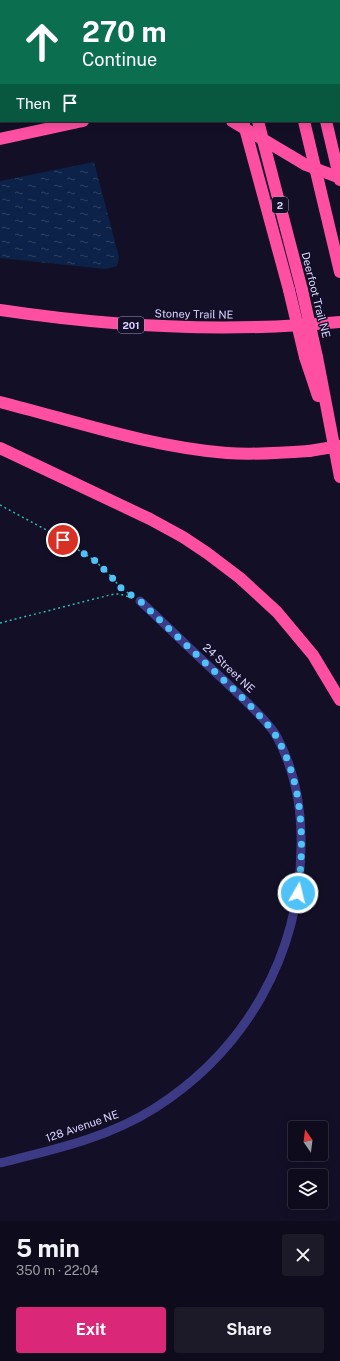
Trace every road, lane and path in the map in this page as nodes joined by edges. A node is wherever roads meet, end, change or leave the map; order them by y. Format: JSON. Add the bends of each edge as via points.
{"nodes":[{"id":1,"x":78,"y":122,"type":"edge"},
{"id":2,"x":240,"y":122,"type":"edge"},
{"id":3,"x":242,"y":122,"type":"edge"},
{"id":4,"x":258,"y":122,"type":"edge"},
{"id":5,"x":304,"y":122,"type":"edge"},
{"id":6,"x":326,"y":122,"type":"edge"},
{"id":7,"x":0,"y":139,"type":"edge"},
{"id":8,"x":340,"y":179,"type":"edge"},
{"id":9,"x":340,"y":272,"type":"edge"},
{"id":10,"x":0,"y":310,"type":"edge"},
{"id":11,"x":340,"y":322,"type":"edge"},
{"id":12,"x":0,"y":402,"type":"edge"},
{"id":13,"x":330,"y":429,"type":"junction"},
{"id":14,"x":340,"y":446,"type":"edge"},
{"id":15,"x":0,"y":448,"type":"edge"},
{"id":16,"x":340,"y":478,"type":"edge"},
{"id":17,"x":0,"y":505,"type":"edge"},
{"id":18,"x":140,"y":601,"type":"junction"},
{"id":19,"x":0,"y":623,"type":"edge"},
{"id":20,"x":340,"y":700,"type":"edge"},
{"id":21,"x":283,"y":952,"type":"joint"},
{"id":22,"x":0,"y":1163,"type":"edge"}],
"edges":[{"from":1,"to":7,"type":"highway"},
{"from":2,"to":13,"type":"highway","bridge":true,"via":[[289,290],[305,357]]},
{"from":3,"to":8,"type":"highway","bridge":true,"via":[[306,165]]},
{"from":4,"to":13,"type":"highway","name":"Deerfoot Trail NE","number":"2","bridge":true,"via":[[302,290]]},
{"from":5,"to":9,"type":"highway"},
{"from":6,"to":8,"type":"highway"},
{"from":10,"to":11,"type":"highway","name":"Stoney Trail NE","number":"201","via":[[91,322],[176,327],[257,328]]},
{"from":12,"to":14,"type":"highway","bridge":true,"via":[[142,439],[202,450],[267,454]]},
{"from":13,"to":16,"type":"highway","name":"Deerfoot Trail NE","number":"2"},
{"from":15,"to":20,"type":"highway","via":[[150,519],[207,552],[277,612],[313,655]]},
{"from":17,"to":18,"type":"path","via":[[52,533],[94,560],[122,589]]},
{"from":18,"to":19,"type":"path","via":[[114,594]]},
{"from":18,"to":21,"type":"street","name":"24 Street NE","via":[[250,704],[276,734],[289,761],[298,804],[301,870]]},
{"from":21,"to":22,"type":"street","name":"128 Avenue NE","via":[[269,985],[239,1032],[186,1087],[155,1108],[100,1135]]}]}
